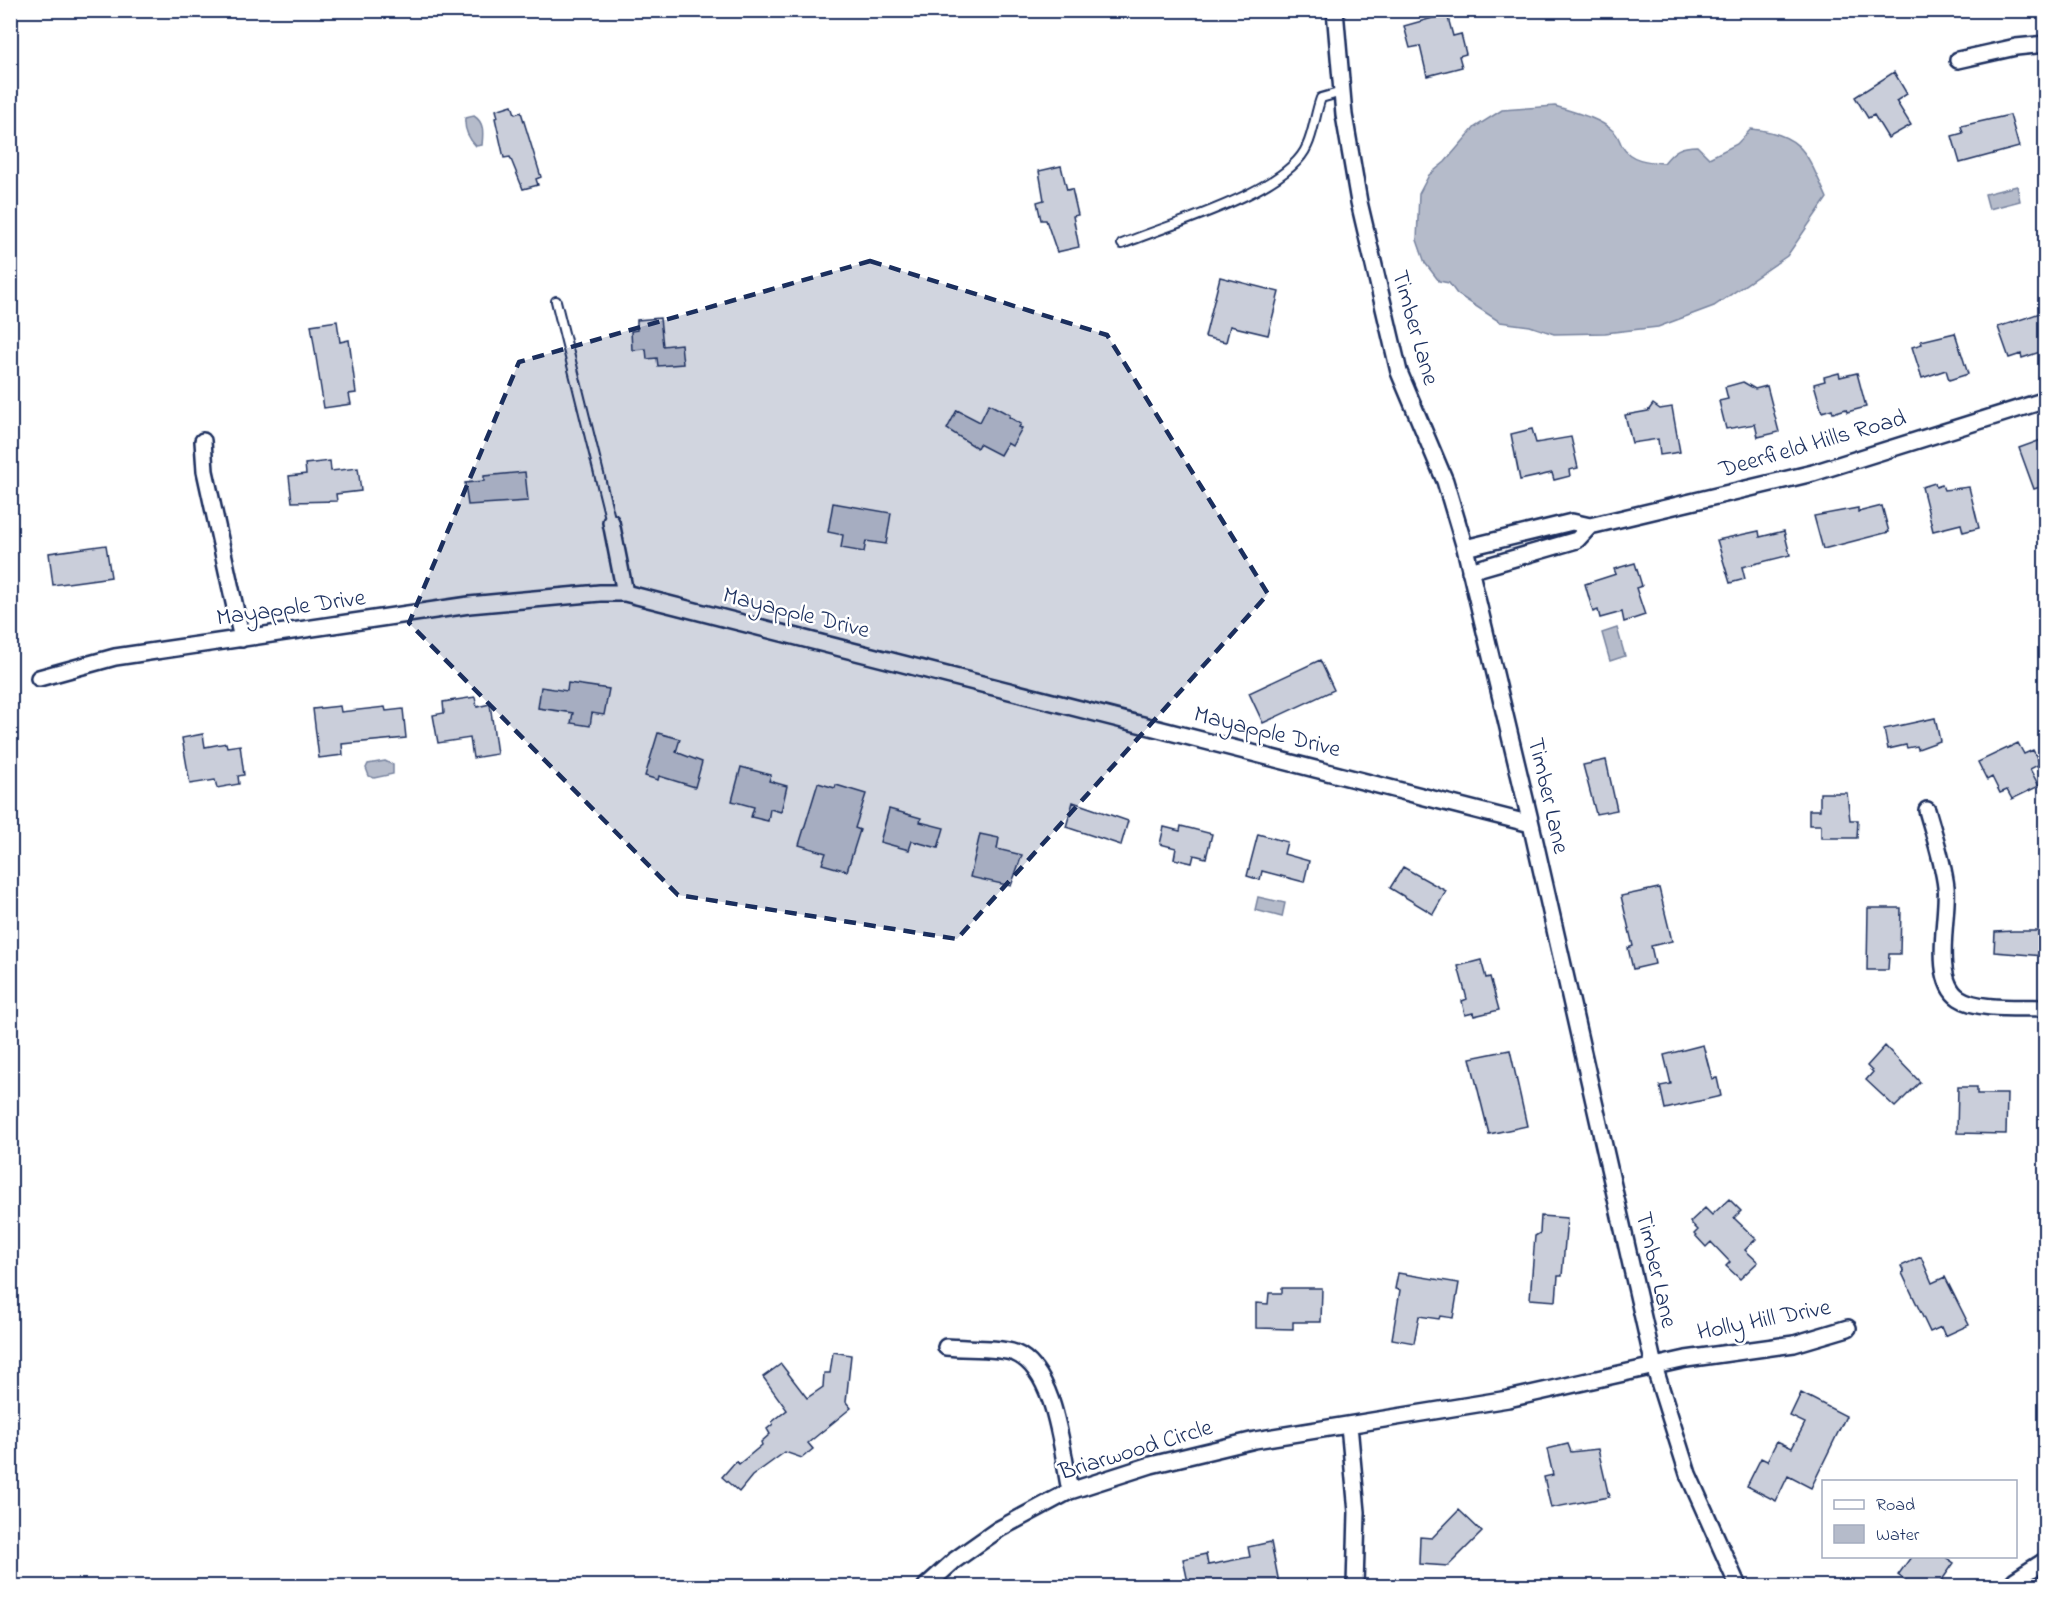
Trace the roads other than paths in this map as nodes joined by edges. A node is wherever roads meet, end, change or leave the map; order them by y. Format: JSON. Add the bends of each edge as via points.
{"nodes":[{"id":1,"x":1335,"y":10,"type":"edge"},
{"id":2,"x":2046,"y":44,"type":"edge"},
{"id":3,"x":1958,"y":60,"type":"dead end"},
{"id":4,"x":1342,"y":93,"type":"junction"},
{"id":5,"x":1122,"y":244,"type":"dead end"},
{"id":6,"x":556,"y":301,"type":"dead end"},
{"id":7,"x":2046,"y":400,"type":"edge"},
{"id":8,"x":203,"y":441,"type":"dead end"},
{"id":9,"x":611,"y":522,"type":"joint"},
{"id":10,"x":1590,"y":526,"type":"junction"},
{"id":11,"x":1465,"y":548,"type":"junction"},
{"id":12,"x":1470,"y":571,"type":"junction"},
{"id":13,"x":625,"y":593,"type":"junction"},
{"id":14,"x":242,"y":639,"type":"junction"},
{"id":15,"x":39,"y":678,"type":"dead end"},
{"id":16,"x":1927,"y":810,"type":"dead end"},
{"id":17,"x":1531,"y":824,"type":"junction"},
{"id":18,"x":2046,"y":1008,"type":"edge"},
{"id":19,"x":1848,"y":1328,"type":"dead end"},
{"id":20,"x":946,"y":1347,"type":"dead end"},
{"id":21,"x":1654,"y":1366,"type":"junction"},
{"id":22,"x":1349,"y":1425,"type":"junction"},
{"id":23,"x":1070,"y":1491,"type":"junction"},
{"id":24,"x":2046,"y":1560,"type":"edge"},
{"id":25,"x":926,"y":1587,"type":"edge"},
{"id":26,"x":1354,"y":1587,"type":"edge"},
{"id":27,"x":1738,"y":1587,"type":"edge"},
{"id":28,"x":2010,"y":1587,"type":"edge"}],
"edges":[{"from":1,"to":4,"type":"street","name":"Timber Lane"},
{"from":2,"to":3,"type":"street"},
{"from":4,"to":5,"type":"lane","via":[[1321,98],[1307,147],[1264,188]]},
{"from":4,"to":11,"type":"street","name":"Timber Lane","via":[[1359,202],[1399,372],[1444,481]]},
{"from":6,"to":9,"type":"lane"},
{"from":7,"to":10,"type":"street","name":"Deerfield Hills Road","via":[[1813,473]]},
{"from":8,"to":14,"type":"street","via":[[205,471]]},
{"from":9,"to":13,"type":"street"},
{"from":10,"to":11,"type":"street","name":"Deerfield Hills Road","via":[[1572,522]]},
{"from":10,"to":12,"type":"street","name":"Deerfield Hills Road","via":[[1577,540]]},
{"from":11,"to":12,"type":"street","name":"Timber Lane"},
{"from":12,"to":17,"type":"street","name":"Timber Lane"},
{"from":13,"to":14,"type":"street","name":"Mayapple Drive","via":[[470,605]]},
{"from":13,"to":17,"type":"street","name":"Mayapple Drive"},
{"from":14,"to":15,"type":"street","name":"Mayapple Drive","via":[[115,657]]},
{"from":16,"to":18,"type":"street","via":[[1946,887],[1947,984],[1969,1003]]},
{"from":17,"to":21,"type":"street","name":"Timber Lane"},
{"from":19,"to":21,"type":"street","name":"Holly Hill Drive","via":[[1794,1344]]},
{"from":20,"to":23,"type":"street","via":[[1014,1353],[1034,1365],[1048,1390]]},
{"from":21,"to":22,"type":"street","name":"Briarwood Circle","via":[[1508,1399]]},
{"from":21,"to":27,"type":"street","name":"Timber Lane","via":[[1688,1474]]},
{"from":22,"to":23,"type":"street","name":"Briarwood Circle","via":[[1151,1465]]},
{"from":22,"to":26,"type":"street","via":[[1357,1512]]},
{"from":23,"to":25,"type":"street","name":"Briarwood Circle","via":[[999,1529]]},
{"from":24,"to":28,"type":"street"}]}
